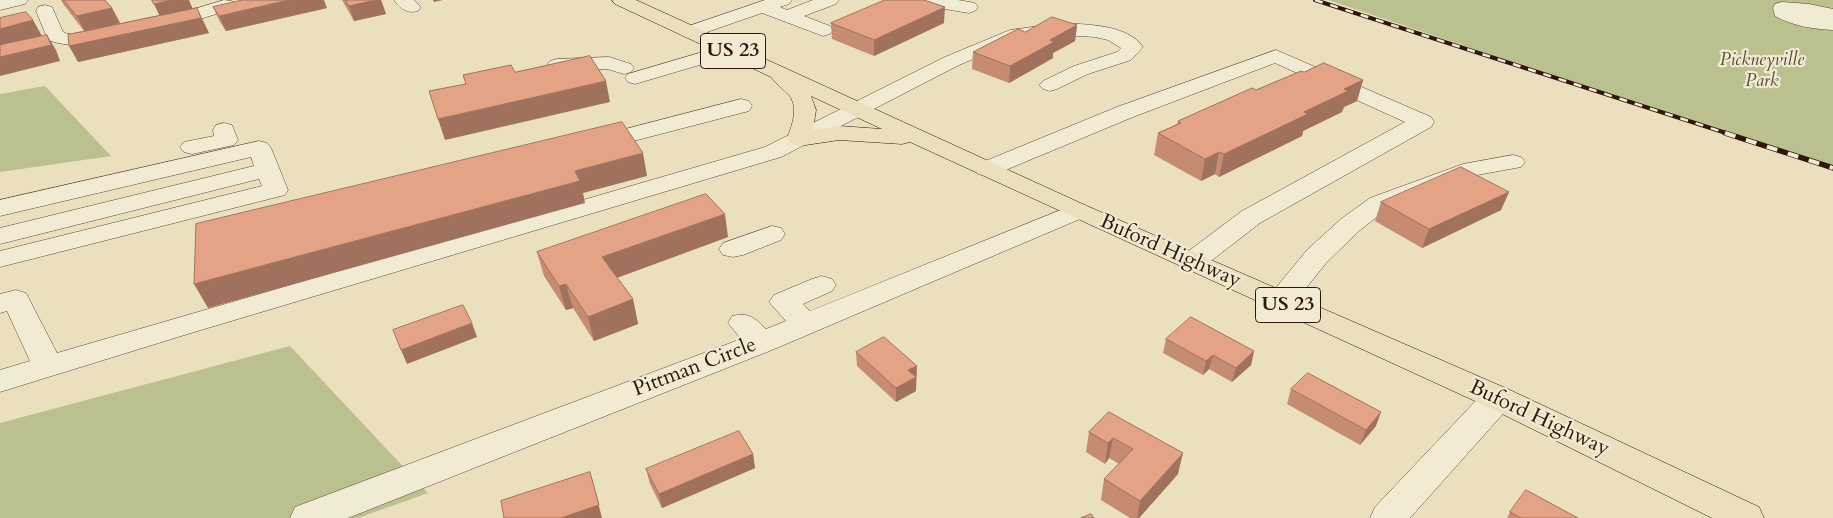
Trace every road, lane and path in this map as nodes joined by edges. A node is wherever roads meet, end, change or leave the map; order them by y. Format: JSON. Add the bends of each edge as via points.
{"nodes":[{"id":1,"x":20,"y":0,"type":"edge"},
{"id":2,"x":621,"y":0,"type":"edge"},
{"id":3,"x":830,"y":0,"type":"edge"},
{"id":4,"x":920,"y":0,"type":"edge"},
{"id":5,"x":230,"y":4,"type":"edge"},
{"id":6,"x":0,"y":5,"type":"edge"},
{"id":7,"x":969,"y":7,"type":"dead end"},
{"id":8,"x":785,"y":8,"type":"edge"},
{"id":9,"x":45,"y":11,"type":"dead end"},
{"id":10,"x":1833,"y":15,"type":"edge"},
{"id":11,"x":1833,"y":24,"type":"edge"},
{"id":12,"x":150,"y":28,"type":"edge"},
{"id":13,"x":823,"y":30,"type":"dead end"},
{"id":14,"x":690,"y":32,"type":"junction"},
{"id":15,"x":122,"y":33,"type":"edge"},
{"id":16,"x":66,"y":40,"type":"junction"},
{"id":17,"x":38,"y":46,"type":"edge"},
{"id":18,"x":730,"y":50,"type":"junction"},
{"id":19,"x":556,"y":65,"type":"edge"},
{"id":20,"x":775,"y":71,"type":"junction"},
{"id":21,"x":1050,"y":85,"type":"dead end"},
{"id":22,"x":741,"y":106,"type":"dead end"},
{"id":23,"x":858,"y":109,"type":"junction"},
{"id":24,"x":224,"y":130,"type":"dead end"},
{"id":25,"x":921,"y":138,"type":"junction"},
{"id":26,"x":799,"y":139,"type":"junction"},
{"id":27,"x":578,"y":148,"type":"edge"},
{"id":28,"x":1513,"y":162,"type":"dead end"},
{"id":29,"x":987,"y":169,"type":"junction"},
{"id":30,"x":268,"y":170,"type":"junction"},
{"id":31,"x":0,"y":190,"type":"edge"},
{"id":32,"x":0,"y":208,"type":"edge"},
{"id":33,"x":1078,"y":211,"type":"junction"},
{"id":34,"x":772,"y":234,"type":"dead end"},
{"id":35,"x":0,"y":236,"type":"edge"},
{"id":36,"x":733,"y":250,"type":"dead end"},
{"id":37,"x":0,"y":259,"type":"edge"},
{"id":38,"x":1192,"y":262,"type":"junction"},
{"id":39,"x":822,"y":285,"type":"dead end"},
{"id":40,"x":1280,"y":301,"type":"junction"},
{"id":41,"x":0,"y":304,"type":"edge"},
{"id":42,"x":806,"y":324,"type":"junction"},
{"id":43,"x":48,"y":366,"type":"junction"},
{"id":44,"x":0,"y":381,"type":"edge"},
{"id":45,"x":1498,"y":398,"type":"junction"},
{"id":46,"x":308,"y":518,"type":"edge"},
{"id":47,"x":1388,"y":518,"type":"edge"},
{"id":48,"x":1746,"y":518,"type":"edge"}],
"edges":[{"from":1,"to":6,"type":"street"},
{"from":2,"to":14,"type":"main road","name":"Buford Highway","number":"US 23"},
{"from":3,"to":8,"type":"street"},
{"from":4,"to":7,"type":"street"},
{"from":5,"to":12,"type":"street"},
{"from":8,"to":13,"type":"street"},
{"from":8,"to":14,"type":"street","via":[[764,7]]},
{"from":9,"to":16,"type":"street","via":[[54,36]]},
{"from":10,"to":11,"type":"street","via":[[1782,8],[1782,12],[1791,18]]},
{"from":14,"to":18,"type":"main road","name":"Buford Highway","number":"US 23"},
{"from":15,"to":16,"type":"street"},
{"from":16,"to":17,"type":"street"},
{"from":18,"to":19,"type":"street","via":[[630,73],[609,63]]},
{"from":18,"to":20,"type":"main road","name":"Buford Highway","number":"US 23"},
{"from":20,"to":23,"type":"main road","name":"Buford Highway","number":"US 23"},
{"from":20,"to":26,"type":"main road","via":[[799,92],[807,113]]},
{"from":21,"to":23,"type":"street","via":[[1080,70],[1124,56],[1133,47],[1115,36],[1096,31],[1063,29],[1017,34],[952,61]]},
{"from":22,"to":27,"type":"street"},
{"from":23,"to":25,"type":"main road","name":"Buford Highway","number":"US 23"},
{"from":23,"to":26,"type":"street"},
{"from":24,"to":31,"type":"street","via":[[226,140]]},
{"from":25,"to":26,"type":"main road","via":[[839,133]]},
{"from":25,"to":29,"type":"main road","name":"Buford Highway","number":"US 23"},
{"from":26,"to":43,"type":"street","via":[[773,152]]},
{"from":28,"to":40,"type":"street","via":[[1472,169],[1378,204],[1317,256]]},
{"from":29,"to":33,"type":"main road","name":"Buford Highway","number":"US 23"},
{"from":29,"to":38,"type":"street","via":[[1125,112],[1276,56],[1423,122],[1251,217]]},
{"from":30,"to":32,"type":"street","via":[[259,148]]},
{"from":30,"to":35,"type":"street"},
{"from":30,"to":37,"type":"street","via":[[276,190]]},
{"from":33,"to":38,"type":"main road","name":"Buford Highway","number":"US 23"},
{"from":33,"to":42,"type":"street","name":"Pittman Circle"},
{"from":34,"to":36,"type":"street"},
{"from":38,"to":40,"type":"main road","name":"Buford Highway","number":"US 23"},
{"from":39,"to":42,"type":"street","via":[[784,302]]},
{"from":40,"to":45,"type":"main road","name":"Buford Highway","number":"US 23"},
{"from":41,"to":43,"type":"street","via":[[16,299]]},
{"from":42,"to":46,"type":"street","name":"Pittman Circle","via":[[752,333]]},
{"from":43,"to":44,"type":"street"},
{"from":45,"to":47,"type":"street"},
{"from":45,"to":48,"type":"main road","name":"Buford Highway","number":"US 23"}]}
